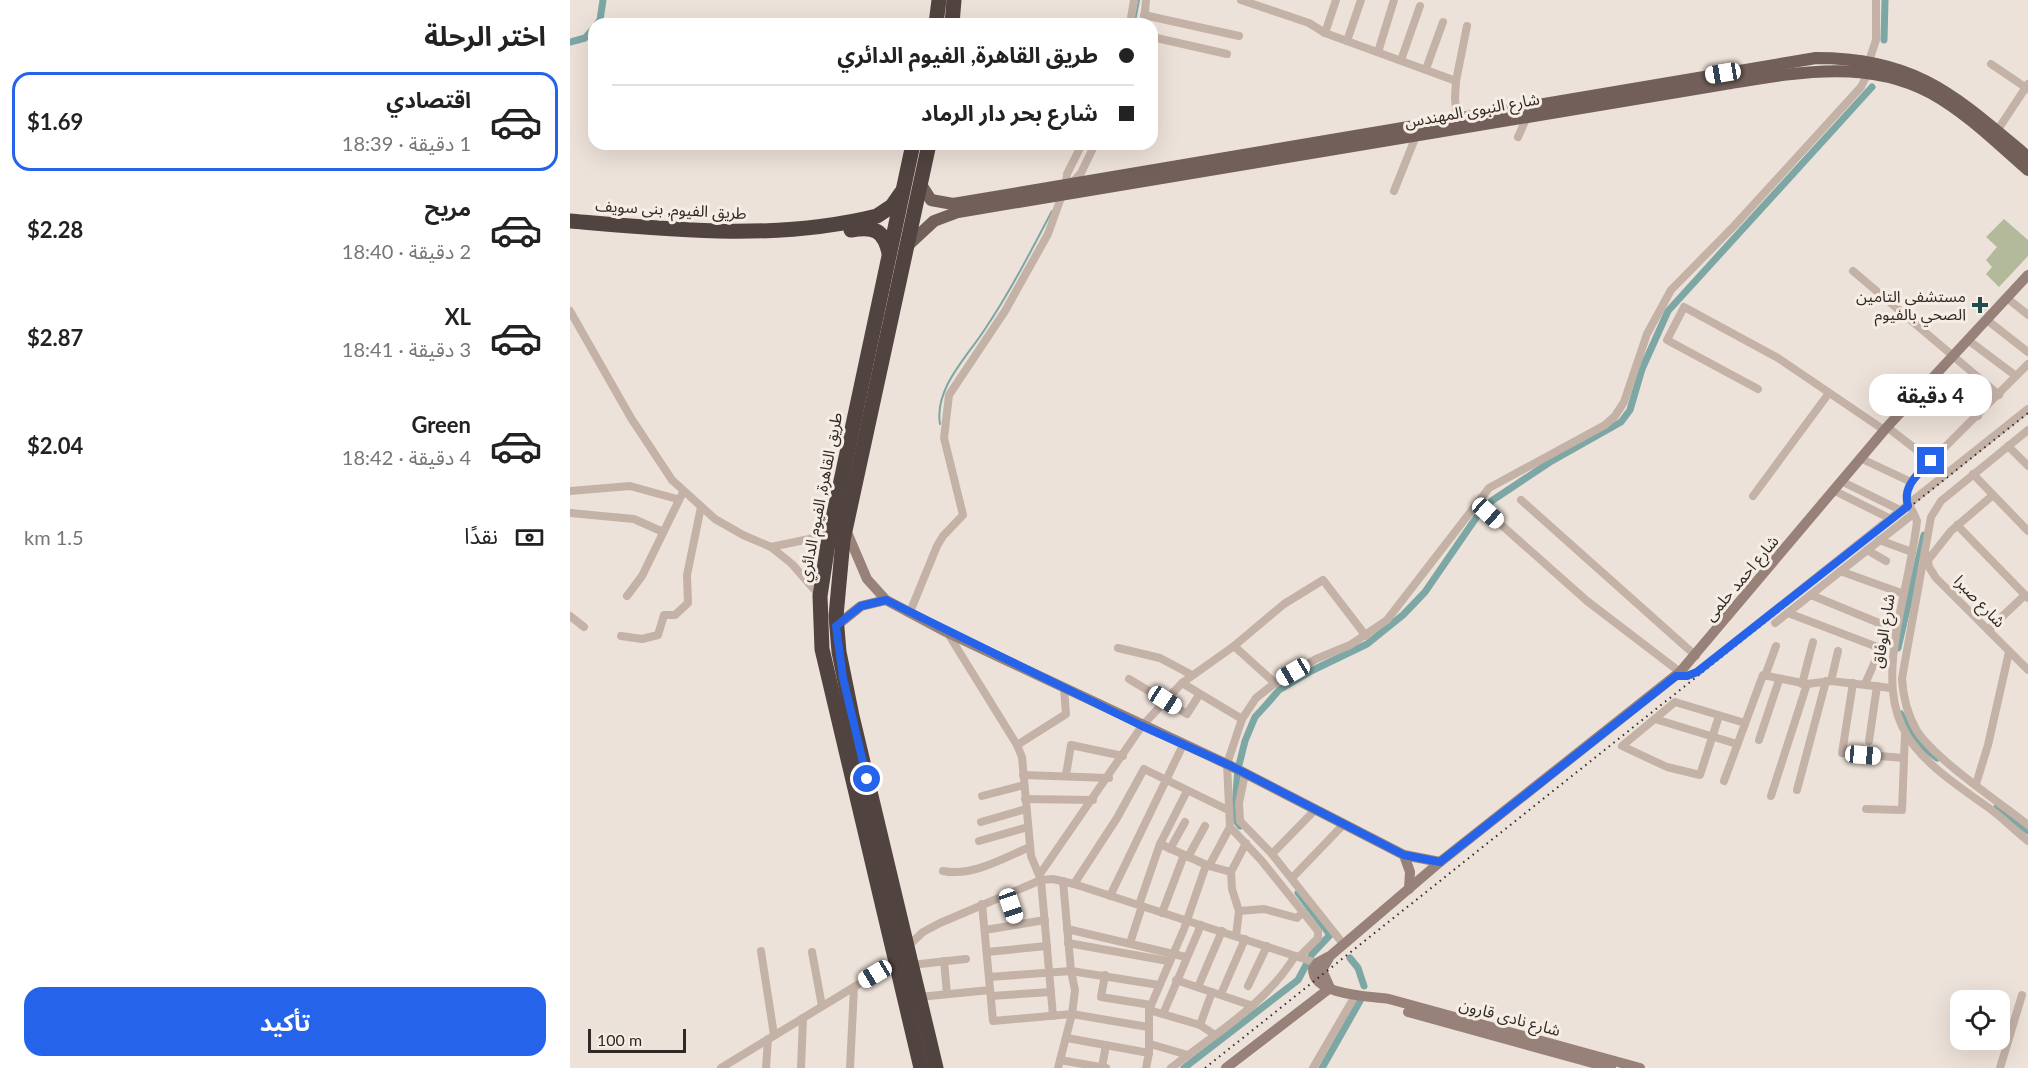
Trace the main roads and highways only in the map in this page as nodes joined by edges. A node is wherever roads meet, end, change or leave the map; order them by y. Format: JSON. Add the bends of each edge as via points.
{"nodes":[{"id":1,"x":939,"y":0,"type":"edge"},
{"id":2,"x":954,"y":0,"type":"edge"},
{"id":3,"x":937,"y":18,"type":"edge"},
{"id":4,"x":952,"y":18,"type":"edge"},
{"id":5,"x":1869,"y":67,"type":"junction"},
{"id":6,"x":1706,"y":81,"type":"junction"},
{"id":7,"x":912,"y":150,"type":"edge"},
{"id":8,"x":928,"y":150,"type":"edge"},
{"id":9,"x":2028,"y":157,"type":"edge"},
{"id":10,"x":1216,"y":165,"type":"junction"},
{"id":11,"x":2028,"y":170,"type":"edge"},
{"id":12,"x":920,"y":183,"type":"junction"},
{"id":13,"x":1064,"y":190,"type":"junction"},
{"id":14,"x":903,"y":191,"type":"junction"},
{"id":15,"x":570,"y":220,"type":"edge"},
{"id":16,"x":570,"y":229,"type":"edge"},
{"id":17,"x":906,"y":247,"type":"junction"},
{"id":18,"x":890,"y":257,"type":"junction"},
{"id":19,"x":2026,"y":280,"type":"edge"},
{"id":20,"x":873,"y":364,"type":"junction"},
{"id":21,"x":838,"y":528,"type":"junction"},
{"id":22,"x":886,"y":600,"type":"junction"},
{"id":23,"x":836,"y":626,"type":"junction"},
{"id":24,"x":864,"y":800,"type":"junction"},
{"id":25,"x":1404,"y":855,"type":"junction"},
{"id":26,"x":1440,"y":862,"type":"junction"},
{"id":27,"x":1409,"y":889,"type":"junction"},
{"id":28,"x":1330,"y":987,"type":"junction"},
{"id":29,"x":1595,"y":1060,"type":"junction"},
{"id":30,"x":921,"y":1068,"type":"edge"},
{"id":31,"x":936,"y":1068,"type":"edge"},
{"id":32,"x":1226,"y":1068,"type":"edge"},
{"id":33,"x":1611,"y":1068,"type":"edge"},
{"id":34,"x":1640,"y":1068,"type":"edge"}],
"edges":[{"from":1,"to":3,"type":"highway"},
{"from":2,"to":4,"type":"highway"},
{"from":5,"to":6,"type":"main road","name":"شارع النبوى المهندس","via":[[1816,58]]},
{"from":5,"to":9,"type":"main road","name":"شارع النبوى المهندس","via":[[1906,70],[1928,80],[1966,105]]},
{"from":5,"to":11,"type":"main road","name":"شارع النبوى المهندس","via":[[1931,93],[1962,113]]},
{"from":6,"to":10,"type":"main road","name":"شارع النبوى المهندس","via":[[1457,119]]},
{"from":6,"to":10,"type":"main road","name":"شارع النبوى المهندس","via":[[1527,117]]},
{"from":7,"to":14,"type":"highway","name":"طريق القاهرة, الفيوم الدائري"},
{"from":8,"to":12,"type":"highway","name":"طريق القاهرة, الفيوم الدائري"},
{"from":10,"to":13,"type":"main road","name":"شارع النبوى المهندس"},
{"from":12,"to":13,"type":"main road","name":"شارع النبوى المهندس","via":[[926,196],[945,204]]},
{"from":12,"to":17,"type":"highway","name":"طريق القاهرة, الفيوم الدائري"},
{"from":13,"to":17,"type":"main road","name":"شارع النبوى المهندس","via":[[945,216],[924,228]]},
{"from":14,"to":15,"type":"highway","name":"طريق الفيوم, بنى سويف","via":[[892,206],[877,216],[788,229],[713,232]]},
{"from":14,"to":18,"type":"highway","name":"طريق القاهرة, الفيوم الدائري"},
{"from":16,"to":18,"type":"highway","name":"طريق الفيوم, بنى سويف","via":[[738,240],[867,228],[883,234]]},
{"from":17,"to":20,"type":"highway","name":"طريق القاهرة, الفيوم الدائري"},
{"from":18,"to":20,"type":"highway","name":"طريق القاهرة, الفيوم الدائري"},
{"from":19,"to":26,"type":"main road","name":"شارع احمد حلمى","via":[[1885,428],[1678,674]]},
{"from":20,"to":21,"type":"highway","name":"طريق القاهرة, الفيوم الدائري"},
{"from":21,"to":22,"type":"main road","via":[[864,573]]},
{"from":21,"to":23,"type":"highway","name":"طريق القاهرة, الفيوم الدائري"},
{"from":21,"to":24,"type":"highway","name":"طريق القاهرة, الفيوم الدائري","via":[[820,596],[822,649]]},
{"from":22,"to":23,"type":"main road","via":[[861,606]]},
{"from":22,"to":25,"type":"main road","via":[[1229,765]]},
{"from":23,"to":24,"type":"highway","name":"طريق القاهرة, الفيوم الدائري"},
{"from":24,"to":30,"type":"highway","name":"طريق القاهرة, الفيوم الدائري","via":[[895,962]]},
{"from":24,"to":31,"type":"highway","name":"طريق القاهرة, الفيوم الدائري","via":[[907,946]]},
{"from":25,"to":26,"type":"main road"},
{"from":25,"to":27,"type":"main road","via":[[1410,872]]},
{"from":26,"to":27,"type":"main road","name":"شارع احمد حلمى"},
{"from":27,"to":28,"type":"main road","name":"شارع احمد حلمى","via":[[1313,969],[1320,984]]},
{"from":28,"to":29,"type":"main road","name":"شارع نادى قارون","via":[[1462,1029]]},
{"from":28,"to":32,"type":"main road"},
{"from":29,"to":33,"type":"main road","name":"شارع نادى قارون"},
{"from":29,"to":34,"type":"main road","name":"شارع نادى قارون"}]}
